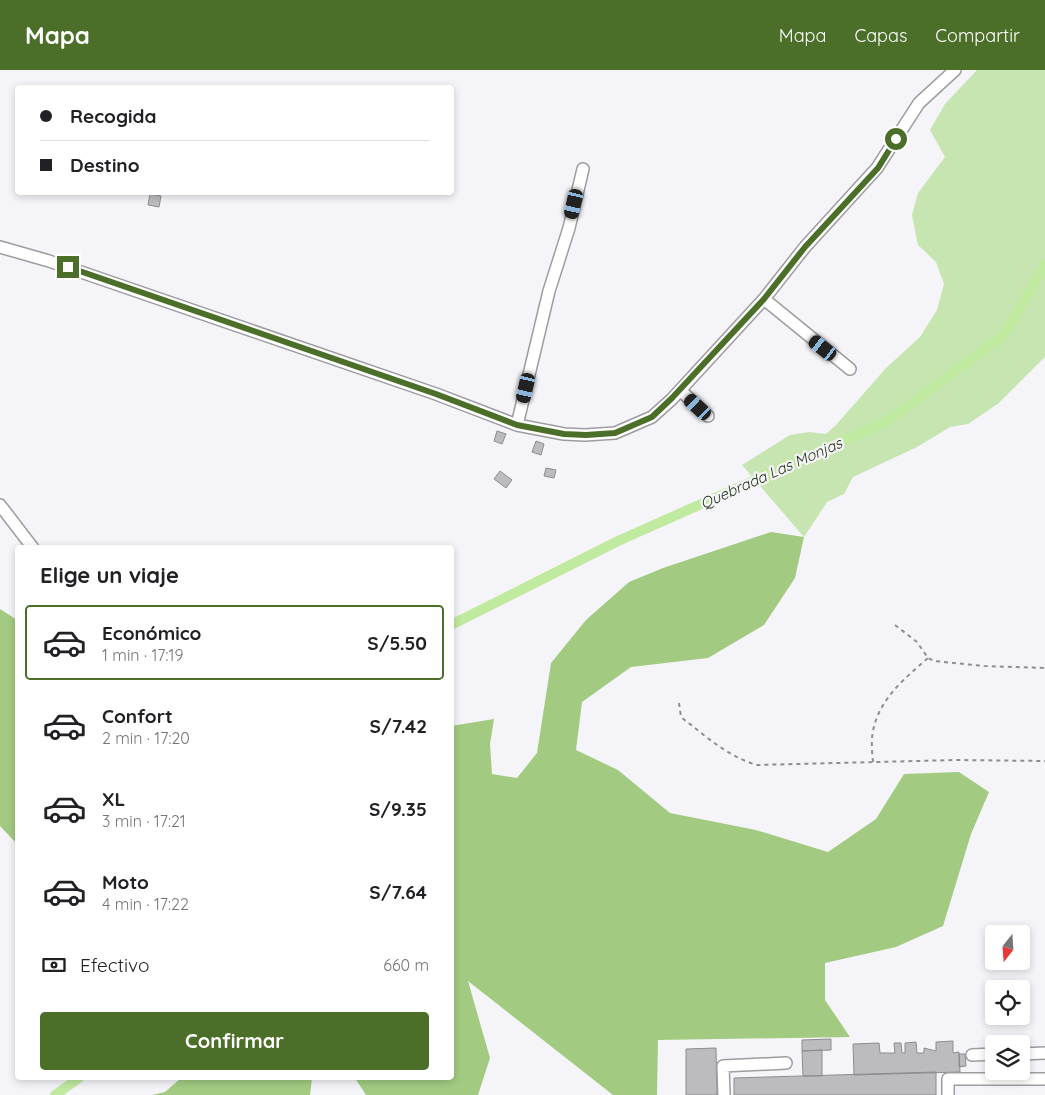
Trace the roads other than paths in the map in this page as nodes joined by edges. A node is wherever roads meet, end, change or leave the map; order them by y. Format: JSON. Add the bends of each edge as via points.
{"nodes":[{"id":1,"x":955,"y":70,"type":"edge"},
{"id":2,"x":583,"y":169,"type":"dead end"},
{"id":3,"x":0,"y":247,"type":"edge"},
{"id":4,"x":764,"y":299,"type":"junction"},
{"id":5,"x":850,"y":369,"type":"dead end"},
{"id":6,"x":680,"y":390,"type":"junction"},
{"id":7,"x":708,"y":416,"type":"dead end"},
{"id":8,"x":517,"y":425,"type":"junction"},
{"id":9,"x":0,"y":505,"type":"edge"},
{"id":10,"x":32,"y":545,"type":"edge"},
{"id":11,"x":1045,"y":1053,"type":"edge"},
{"id":12,"x":972,"y":1054,"type":"dead end"},
{"id":13,"x":985,"y":1054,"type":"edge"},
{"id":14,"x":1030,"y":1054,"type":"edge"},
{"id":15,"x":786,"y":1063,"type":"dead end"},
{"id":16,"x":1045,"y":1079,"type":"edge"},
{"id":17,"x":724,"y":1095,"type":"edge"},
{"id":18,"x":948,"y":1095,"type":"edge"}],
"edges":[{"from":1,"to":4,"type":"street","via":[[919,103],[883,161],[805,247]]},
{"from":2,"to":8,"type":"street"},
{"from":3,"to":8,"type":"street","via":[[436,394]]},
{"from":4,"to":5,"type":"street"},
{"from":4,"to":6,"type":"street"},
{"from":6,"to":7,"type":"street"},
{"from":6,"to":8,"type":"street","via":[[652,417],[615,433],[556,433]]},
{"from":9,"to":10,"type":"street"},
{"from":11,"to":14,"type":"street"},
{"from":12,"to":13,"type":"street"},
{"from":15,"to":17,"type":"street","via":[[723,1066]]},
{"from":16,"to":18,"type":"street","via":[[948,1079]]}]}
